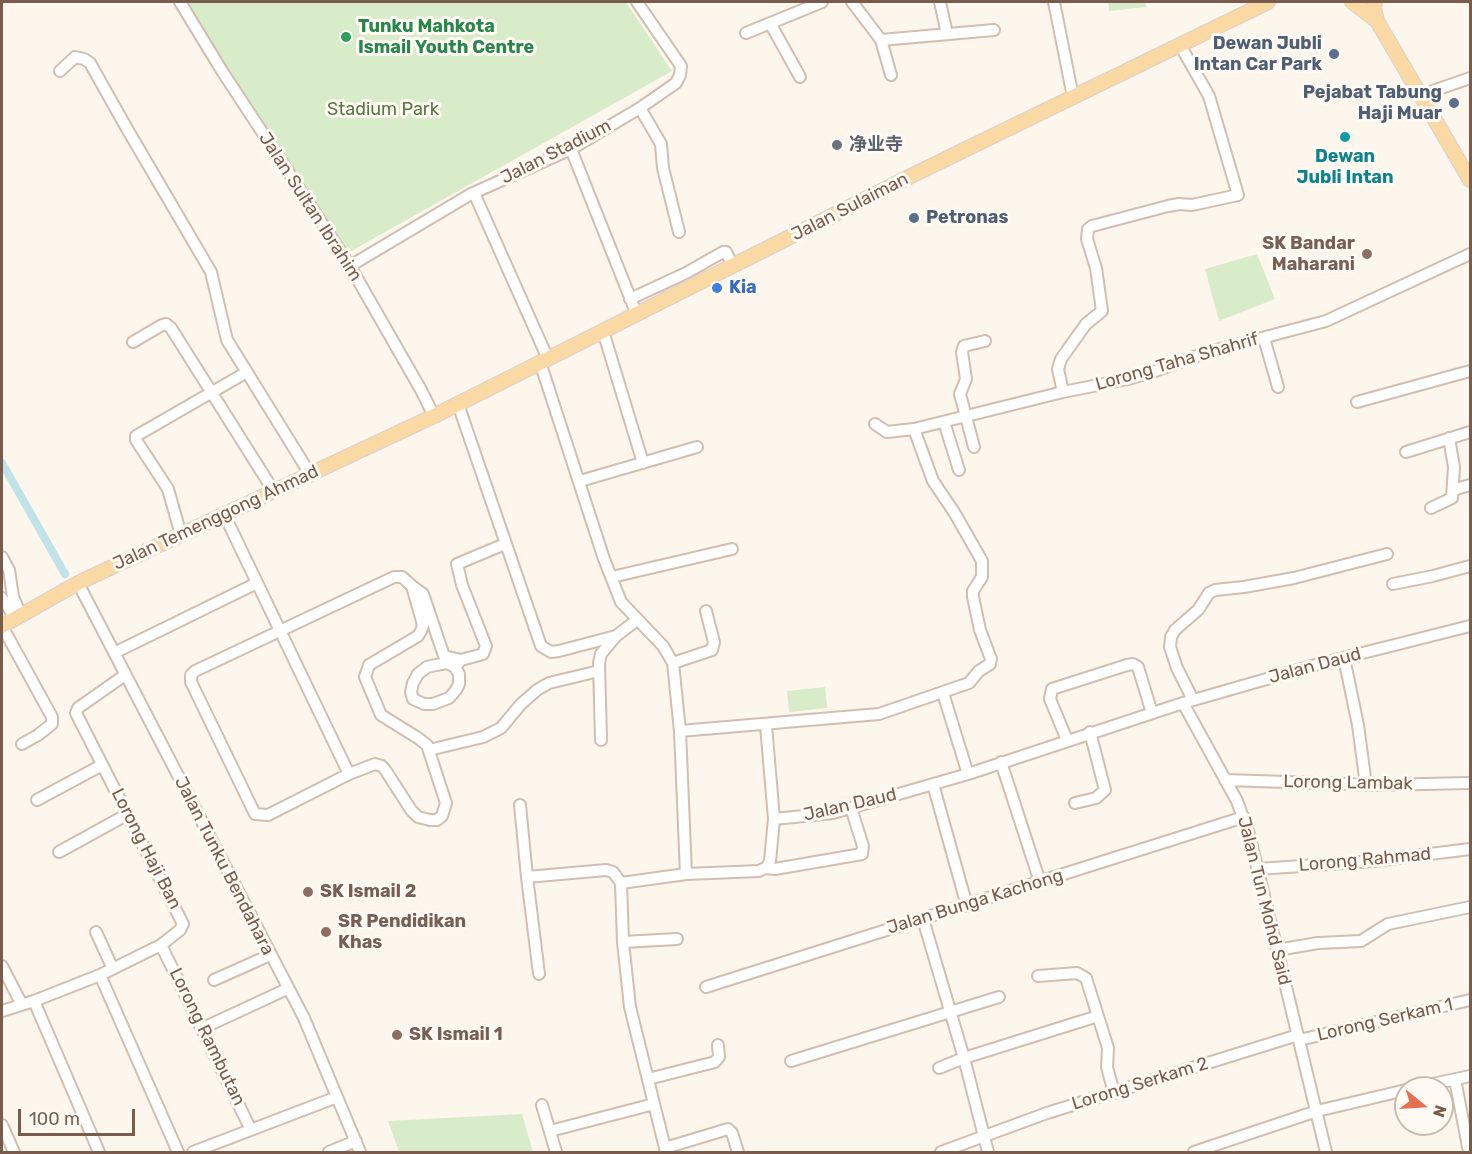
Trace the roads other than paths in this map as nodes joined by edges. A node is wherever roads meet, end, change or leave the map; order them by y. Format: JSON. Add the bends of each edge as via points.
{"nodes":[{"id":1,"x":180,"y":2,"type":"edge"},
{"id":2,"x":637,"y":2,"type":"edge"},
{"id":3,"x":822,"y":2,"type":"edge"},
{"id":4,"x":852,"y":2,"type":"edge"},
{"id":5,"x":940,"y":2,"type":"edge"},
{"id":6,"x":1054,"y":2,"type":"edge"},
{"id":7,"x":1268,"y":2,"type":"edge"},
{"id":8,"x":1352,"y":2,"type":"edge"},
{"id":9,"x":1375,"y":2,"type":"edge"},
{"id":10,"x":1377,"y":21,"type":"junction"},
{"id":11,"x":770,"y":23,"type":"junction"},
{"id":12,"x":994,"y":30,"type":"dead end"},
{"id":13,"x":746,"y":33,"type":"dead end"},
{"id":14,"x":947,"y":34,"type":"junction"},
{"id":15,"x":881,"y":40,"type":"junction"},
{"id":16,"x":1180,"y":45,"type":"junction"},
{"id":17,"x":60,"y":71,"type":"dead end"},
{"id":18,"x":891,"y":75,"type":"dead end"},
{"id":19,"x":800,"y":77,"type":"dead end"},
{"id":20,"x":1470,"y":78,"type":"edge"},
{"id":21,"x":1421,"y":95,"type":"junction"},
{"id":22,"x":1073,"y":97,"type":"junction"},
{"id":23,"x":640,"y":108,"type":"junction"},
{"id":24,"x":571,"y":149,"type":"junction"},
{"id":25,"x":1470,"y":180,"type":"edge"},
{"id":26,"x":474,"y":193,"type":"junction"},
{"id":27,"x":680,"y":232,"type":"dead end"},
{"id":28,"x":1470,"y":254,"type":"edge"},
{"id":29,"x":350,"y":266,"type":"junction"},
{"id":30,"x":733,"y":266,"type":"junction"},
{"id":31,"x":686,"y":273,"type":"junction"},
{"id":32,"x":691,"y":288,"type":"junction"},
{"id":33,"x":630,"y":299,"type":"junction"},
{"id":34,"x":636,"y":315,"type":"junction"},
{"id":35,"x":603,"y":331,"type":"junction"},
{"id":36,"x":1264,"y":338,"type":"junction"},
{"id":37,"x":985,"y":341,"type":"dead end"},
{"id":38,"x":133,"y":342,"type":"dead end"},
{"id":39,"x":544,"y":360,"type":"junction"},
{"id":40,"x":1470,"y":371,"type":"edge"},
{"id":41,"x":247,"y":372,"type":"junction"},
{"id":42,"x":1278,"y":387,"type":"dead end"},
{"id":43,"x":1063,"y":392,"type":"junction"},
{"id":44,"x":212,"y":393,"type":"junction"},
{"id":45,"x":1357,"y":402,"type":"dead end"},
{"id":46,"x":458,"y":404,"type":"junction"},
{"id":47,"x":434,"y":416,"type":"junction"},
{"id":48,"x":966,"y":417,"type":"junction"},
{"id":49,"x":944,"y":422,"type":"junction"},
{"id":50,"x":874,"y":424,"type":"dead end"},
{"id":51,"x":914,"y":429,"type":"junction"},
{"id":52,"x":1470,"y":432,"type":"edge"},
{"id":53,"x":1449,"y":438,"type":"junction"},
{"id":54,"x":698,"y":447,"type":"dead end"},
{"id":55,"x":974,"y":447,"type":"dead end"},
{"id":56,"x":1406,"y":452,"type":"dead end"},
{"id":57,"x":643,"y":463,"type":"junction"},
{"id":58,"x":958,"y":470,"type":"dead end"},
{"id":59,"x":310,"y":474,"type":"junction"},
{"id":60,"x":580,"y":481,"type":"junction"},
{"id":61,"x":1470,"y":485,"type":"edge"},
{"id":62,"x":273,"y":490,"type":"junction"},
{"id":63,"x":1453,"y":490,"type":"junction"},
{"id":64,"x":1431,"y":508,"type":"dead end"},
{"id":65,"x":224,"y":514,"type":"junction"},
{"id":66,"x":181,"y":535,"type":"junction"},
{"id":67,"x":505,"y":544,"type":"junction"},
{"id":68,"x":732,"y":549,"type":"dead end"},
{"id":69,"x":1387,"y":554,"type":"dead end"},
{"id":70,"x":2,"y":557,"type":"edge"},
{"id":71,"x":1470,"y":566,"type":"edge"},
{"id":72,"x":612,"y":577,"type":"junction"},
{"id":73,"x":78,"y":583,"type":"junction"},
{"id":74,"x":257,"y":583,"type":"junction"},
{"id":75,"x":1393,"y":584,"type":"dead end"},
{"id":76,"x":412,"y":586,"type":"junction"},
{"id":77,"x":2,"y":598,"type":"edge"},
{"id":78,"x":706,"y":611,"type":"dead end"},
{"id":79,"x":18,"y":616,"type":"junction"},
{"id":80,"x":637,"y":620,"type":"junction"},
{"id":81,"x":2,"y":626,"type":"edge"},
{"id":82,"x":1470,"y":626,"type":"edge"},
{"id":83,"x":280,"y":631,"type":"junction"},
{"id":84,"x":616,"y":636,"type":"junction"},
{"id":85,"x":114,"y":653,"type":"junction"},
{"id":86,"x":1344,"y":658,"type":"junction"},
{"id":87,"x":458,"y":663,"type":"junction"},
{"id":88,"x":674,"y":663,"type":"junction"},
{"id":89,"x":599,"y":670,"type":"junction"},
{"id":90,"x":125,"y":675,"type":"junction"},
{"id":91,"x":943,"y":693,"type":"junction"},
{"id":92,"x":1188,"y":702,"type":"junction"},
{"id":93,"x":1152,"y":713,"type":"junction"},
{"id":94,"x":766,"y":725,"type":"junction"},
{"id":95,"x":680,"y":731,"type":"junction"},
{"id":96,"x":1090,"y":732,"type":"junction"},
{"id":97,"x":601,"y":740,"type":"dead end"},
{"id":98,"x":1067,"y":740,"type":"junction"},
{"id":99,"x":22,"y":744,"type":"dead end"},
{"id":100,"x":429,"y":750,"type":"junction"},
{"id":101,"x":1001,"y":762,"type":"junction"},
{"id":102,"x":102,"y":765,"type":"junction"},
{"id":103,"x":349,"y":774,"type":"junction"},
{"id":104,"x":968,"y":774,"type":"junction"},
{"id":105,"x":1225,"y":780,"type":"junction"},
{"id":106,"x":1470,"y":783,"type":"edge"},
{"id":107,"x":933,"y":784,"type":"junction"},
{"id":108,"x":1366,"y":785,"type":"junction"},
{"id":109,"x":37,"y":800,"type":"dead end"},
{"id":110,"x":1075,"y":803,"type":"dead end"},
{"id":111,"x":520,"y":805,"type":"dead end"},
{"id":112,"x":850,"y":808,"type":"junction"},
{"id":113,"x":128,"y":814,"type":"junction"},
{"id":114,"x":1244,"y":817,"type":"junction"},
{"id":115,"x":774,"y":819,"type":"junction"},
{"id":116,"x":1470,"y":849,"type":"edge"},
{"id":117,"x":59,"y":852,"type":"dead end"},
{"id":118,"x":766,"y":868,"type":"junction"},
{"id":119,"x":1258,"y":869,"type":"junction"},
{"id":120,"x":686,"y":874,"type":"junction"},
{"id":121,"x":527,"y":877,"type":"junction"},
{"id":122,"x":1040,"y":882,"type":"junction"},
{"id":123,"x":621,"y":883,"type":"junction"},
{"id":124,"x":967,"y":906,"type":"junction"},
{"id":125,"x":1470,"y":907,"type":"edge"},
{"id":126,"x":923,"y":919,"type":"junction"},
{"id":127,"x":96,"y":932,"type":"dead end"},
{"id":128,"x":676,"y":939,"type":"dead end"},
{"id":129,"x":623,"y":942,"type":"junction"},
{"id":130,"x":161,"y":945,"type":"junction"},
{"id":131,"x":1277,"y":950,"type":"junction"},
{"id":132,"x":270,"y":955,"type":"junction"},
{"id":133,"x":2,"y":966,"type":"edge"},
{"id":134,"x":113,"y":969,"type":"junction"},
{"id":135,"x":539,"y":974,"type":"dead end"},
{"id":136,"x":100,"y":975,"type":"junction"},
{"id":137,"x":1038,"y":976,"type":"dead end"},
{"id":138,"x":214,"y":980,"type":"dead end"},
{"id":139,"x":706,"y":987,"type":"dead end"},
{"id":140,"x":287,"y":989,"type":"junction"},
{"id":141,"x":999,"y":997,"type":"dead end"},
{"id":142,"x":1470,"y":1000,"type":"edge"},
{"id":143,"x":33,"y":1001,"type":"junction"},
{"id":144,"x":21,"y":1003,"type":"junction"},
{"id":145,"x":2,"y":1011,"type":"edge"},
{"id":146,"x":950,"y":1012,"type":"junction"},
{"id":147,"x":1098,"y":1016,"type":"junction"},
{"id":148,"x":203,"y":1028,"type":"junction"},
{"id":149,"x":1298,"y":1037,"type":"junction"},
{"id":150,"x":718,"y":1045,"type":"dead end"},
{"id":151,"x":964,"y":1058,"type":"junction"},
{"id":152,"x":791,"y":1061,"type":"dead end"},
{"id":153,"x":939,"y":1068,"type":"dead end"},
{"id":154,"x":1470,"y":1076,"type":"edge"},
{"id":155,"x":648,"y":1079,"type":"junction"},
{"id":156,"x":1455,"y":1079,"type":"joint"},
{"id":157,"x":1114,"y":1093,"type":"junction"},
{"id":158,"x":1394,"y":1093,"type":"edge"},
{"id":159,"x":337,"y":1097,"type":"junction"},
{"id":160,"x":654,"y":1104,"type":"junction"},
{"id":161,"x":542,"y":1105,"type":"dead end"},
{"id":162,"x":1317,"y":1111,"type":"junction"},
{"id":163,"x":2,"y":1125,"type":"edge"},
{"id":164,"x":251,"y":1130,"type":"junction"},
{"id":165,"x":550,"y":1131,"type":"junction"},
{"id":166,"x":984,"y":1136,"type":"junction"},
{"id":167,"x":356,"y":1142,"type":"junction"},
{"id":168,"x":666,"y":1150,"type":"edge"},
{"id":169,"x":14,"y":1152,"type":"edge"},
{"id":170,"x":99,"y":1152,"type":"edge"},
{"id":171,"x":178,"y":1152,"type":"edge"},
{"id":172,"x":193,"y":1152,"type":"edge"},
{"id":173,"x":329,"y":1152,"type":"edge"},
{"id":174,"x":360,"y":1152,"type":"edge"},
{"id":175,"x":556,"y":1152,"type":"edge"},
{"id":176,"x":738,"y":1152,"type":"edge"},
{"id":177,"x":941,"y":1152,"type":"edge"},
{"id":178,"x":988,"y":1152,"type":"edge"},
{"id":179,"x":1194,"y":1152,"type":"edge"},
{"id":180,"x":1326,"y":1152,"type":"edge"},
{"id":181,"x":1469,"y":1152,"type":"edge"}],
"edges":[{"from":1,"to":29,"type":"street","name":"Jalan Sultan Ibrahim"},
{"from":2,"to":23,"type":"street","name":"Jalan Stadium","via":[[681,66],[676,83]]},
{"from":3,"to":11,"type":"street"},
{"from":4,"to":15,"type":"street"},
{"from":5,"to":14,"type":"street"},
{"from":6,"to":22,"type":"street"},
{"from":7,"to":16,"type":"main road","name":"Jalan Sulaiman"},
{"from":8,"to":10,"type":"main road"},
{"from":9,"to":10,"type":"main road"},
{"from":10,"to":21,"type":"main road"},
{"from":11,"to":13,"type":"street"},
{"from":11,"to":19,"type":"street"},
{"from":12,"to":14,"type":"street"},
{"from":14,"to":15,"type":"street"},
{"from":15,"to":18,"type":"street"},
{"from":16,"to":22,"type":"main road","name":"Jalan Sulaiman"},
{"from":16,"to":43,"type":"street","via":[[1209,96],[1238,195],[1168,206],[1088,229],[1102,311],[1086,324],[1061,359],[1058,369]]},
{"from":17,"to":41,"type":"street","via":[[75,57],[90,63],[211,272],[225,334]]},
{"from":20,"to":21,"type":"street"},
{"from":21,"to":25,"type":"main road"},
{"from":22,"to":30,"type":"main road","name":"Jalan Sulaiman"},
{"from":23,"to":24,"type":"street","name":"Jalan Stadium"},
{"from":23,"to":27,"type":"street","via":[[661,144],[663,168]]},
{"from":24,"to":26,"type":"street","name":"Jalan Stadium"},
{"from":24,"to":33,"type":"street"},
{"from":26,"to":29,"type":"street","name":"Jalan Stadium"},
{"from":26,"to":39,"type":"street"},
{"from":28,"to":36,"type":"street","name":"Lorong Taha Shahrif","via":[[1326,321]]},
{"from":29,"to":47,"type":"street","name":"Jalan Sultan Ibrahim"},
{"from":30,"to":31,"type":"street","via":[[723,252]]},
{"from":30,"to":32,"type":"main road","name":"Jalan Sulaiman"},
{"from":31,"to":32,"type":"street"},
{"from":31,"to":33,"type":"street"},
{"from":32,"to":34,"type":"main road","name":"Jalan Sulaiman"},
{"from":33,"to":34,"type":"street"},
{"from":34,"to":35,"type":"main road","name":"Jalan Sulaiman"},
{"from":35,"to":39,"type":"main road","name":"Jalan Sulaiman"},
{"from":35,"to":57,"type":"street"},
{"from":36,"to":42,"type":"street"},
{"from":36,"to":43,"type":"street","name":"Lorong Taha Shahrif","via":[[1128,379]]},
{"from":37,"to":48,"type":"street","via":[[963,348],[966,379],[960,394]]},
{"from":38,"to":44,"type":"street","via":[[166,324]]},
{"from":39,"to":46,"type":"main road","name":"Jalan Sulaiman"},
{"from":39,"to":60,"type":"street"},
{"from":40,"to":45,"type":"street"},
{"from":41,"to":44,"type":"street"},
{"from":41,"to":59,"type":"street"},
{"from":43,"to":48,"type":"street","name":"Lorong Taha Shahrif"},
{"from":44,"to":62,"type":"street"},
{"from":44,"to":66,"type":"street","via":[[136,436],[168,489]]},
{"from":46,"to":47,"type":"main road","name":"Jalan Sulaiman"},
{"from":46,"to":67,"type":"street"},
{"from":47,"to":59,"type":"main road","name":"Jalan Temenggong Ahmad"},
{"from":48,"to":49,"type":"street","name":"Lorong Taha Shahrif"},
{"from":48,"to":55,"type":"street"},
{"from":49,"to":51,"type":"street","name":"Lorong Taha Shahrif"},
{"from":49,"to":58,"type":"street"},
{"from":50,"to":51,"type":"street","name":"Lorong Taha Shahrif","via":[[887,432]]},
{"from":51,"to":91,"type":"street","via":[[933,481],[984,568],[973,597],[990,664],[969,683]]},
{"from":52,"to":53,"type":"street"},
{"from":53,"to":56,"type":"street"},
{"from":53,"to":63,"type":"street"},
{"from":54,"to":57,"type":"street"},
{"from":57,"to":60,"type":"street"},
{"from":59,"to":62,"type":"main road","name":"Jalan Temenggong Ahmad"},
{"from":60,"to":72,"type":"street"},
{"from":61,"to":63,"type":"street"},
{"from":62,"to":65,"type":"main road","name":"Jalan Temenggong Ahmad"},
{"from":63,"to":64,"type":"street","via":[[1449,501]]},
{"from":65,"to":66,"type":"main road","name":"Jalan Temenggong Ahmad"},
{"from":65,"to":74,"type":"street"},
{"from":66,"to":73,"type":"main road","name":"Jalan Temenggong Ahmad"},
{"from":67,"to":84,"type":"street","via":[[541,646],[550,652],[559,651]]},
{"from":67,"to":87,"type":"street","via":[[457,564],[486,646],[483,654]]},
{"from":68,"to":72,"type":"street"},
{"from":69,"to":92,"type":"street","name":"Jalan Tun Mohd Said","via":[[1294,578],[1209,593],[1198,610],[1175,630],[1170,647]]},
{"from":70,"to":79,"type":"street","via":[[9,570]]},
{"from":71,"to":75,"type":"street"},
{"from":72,"to":80,"type":"street","via":[[621,602]]},
{"from":73,"to":79,"type":"main road","name":"Jalan Temenggong Ahmad"},
{"from":73,"to":85,"type":"street","name":"Jalan Tunku Bendahara"},
{"from":74,"to":83,"type":"street"},
{"from":74,"to":85,"type":"street"},
{"from":76,"to":83,"type":"street","via":[[402,577],[394,577]]},
{"from":76,"to":87,"type":"street","via":[[423,594],[444,656]]},
{"from":76,"to":100,"type":"street","via":[[423,625],[421,631],[369,665],[365,677],[381,715],[424,742]]},
{"from":77,"to":79,"type":"street"},
{"from":78,"to":88,"type":"street","via":[[714,642],[712,650]]},
{"from":79,"to":81,"type":"main road","name":"Jalan Temenggong Ahmad"},
{"from":80,"to":84,"type":"street"},
{"from":80,"to":88,"type":"street"},
{"from":81,"to":99,"type":"street","via":[[52,717],[52,724]]},
{"from":82,"to":86,"type":"street","name":"Jalan Daud"},
{"from":83,"to":103,"type":"street"},
{"from":83,"to":103,"type":"street","via":[[195,671],[191,682],[255,814],[268,815]]},
{"from":84,"to":89,"type":"street","via":[[601,654]]},
{"from":85,"to":90,"type":"street","name":"Jalan Tunku Bendahara"},
{"from":86,"to":92,"type":"street","name":"Jalan Daud"},
{"from":86,"to":108,"type":"street"},
{"from":87,"to":87,"type":"street","via":[[459,684],[448,698],[433,704],[413,699],[413,683],[423,671]]},
{"from":88,"to":95,"type":"street"},
{"from":89,"to":97,"type":"street"},
{"from":89,"to":100,"type":"street","via":[[537,690],[492,733]]},
{"from":90,"to":102,"type":"street","name":"Lorong Haji Ban","via":[[76,712]]},
{"from":90,"to":132,"type":"street","name":"Jalan Tunku Bendahara"},
{"from":91,"to":94,"type":"street","via":[[879,714]]},
{"from":91,"to":104,"type":"street"},
{"from":92,"to":93,"type":"street","name":"Jalan Daud"},
{"from":92,"to":105,"type":"street","name":"Jalan Tun Mohd Said"},
{"from":93,"to":96,"type":"street","name":"Jalan Daud"},
{"from":93,"to":98,"type":"street","via":[[1138,667],[1133,664],[1052,689],[1050,694]]},
{"from":94,"to":95,"type":"street"},
{"from":94,"to":115,"type":"street"},
{"from":95,"to":120,"type":"street"},
{"from":96,"to":98,"type":"street","name":"Jalan Daud"},
{"from":96,"to":110,"type":"street","via":[[1105,790],[1096,798]]},
{"from":98,"to":101,"type":"street","name":"Jalan Daud"},
{"from":100,"to":103,"type":"street","via":[[446,803],[437,820],[418,817],[382,766],[369,765]]},
{"from":101,"to":104,"type":"street","name":"Jalan Daud"},
{"from":101,"to":122,"type":"street"},
{"from":102,"to":109,"type":"street"},
{"from":102,"to":113,"type":"street","name":"Lorong Haji Ban"},
{"from":104,"to":107,"type":"street","name":"Jalan Daud"},
{"from":105,"to":108,"type":"street","name":"Lorong Lambak"},
{"from":105,"to":114,"type":"street","name":"Jalan Tun Mohd Said"},
{"from":106,"to":108,"type":"street","name":"Lorong Lambak"},
{"from":107,"to":112,"type":"street","name":"Jalan Daud"},
{"from":107,"to":124,"type":"street"},
{"from":111,"to":121,"type":"street"},
{"from":112,"to":115,"type":"street","name":"Jalan Daud"},
{"from":112,"to":118,"type":"street","via":[[862,854]]},
{"from":113,"to":117,"type":"street"},
{"from":113,"to":130,"type":"street","name":"Lorong Haji Ban","via":[[183,920],[180,930]]},
{"from":114,"to":119,"type":"street","name":"Jalan Tun Mohd Said"},
{"from":114,"to":122,"type":"street","name":"Jalan Bunga Kachong"},
{"from":115,"to":118,"type":"street","via":[[772,854]]},
{"from":116,"to":119,"type":"street","name":"Lorong Rahmad"},
{"from":118,"to":120,"type":"street"},
{"from":119,"to":131,"type":"street","name":"Jalan Tun Mohd Said"},
{"from":120,"to":123,"type":"street"},
{"from":121,"to":123,"type":"street","via":[[606,870],[613,872]]},
{"from":121,"to":135,"type":"street"},
{"from":122,"to":124,"type":"street","name":"Jalan Bunga Kachong"},
{"from":123,"to":129,"type":"street"},
{"from":124,"to":126,"type":"street","name":"Jalan Bunga Kachong"},
{"from":125,"to":131,"type":"street","via":[[1388,924],[1361,941]]},
{"from":126,"to":139,"type":"street","name":"Jalan Bunga Kachong"},
{"from":126,"to":146,"type":"street"},
{"from":127,"to":134,"type":"street"},
{"from":128,"to":129,"type":"street"},
{"from":129,"to":155,"type":"street","via":[[630,1007]]},
{"from":130,"to":134,"type":"street","name":"Lorong Haji Ban"},
{"from":130,"to":148,"type":"street","name":"Lorong Rambutan"},
{"from":131,"to":149,"type":"street","name":"Jalan Tun Mohd Said"},
{"from":132,"to":138,"type":"street"},
{"from":132,"to":140,"type":"street","name":"Jalan Tunku Bendahara"},
{"from":133,"to":144,"type":"street"},
{"from":134,"to":136,"type":"street","name":"Lorong Haji Ban"},
{"from":136,"to":143,"type":"street","name":"Lorong Haji Ban"},
{"from":136,"to":171,"type":"street"},
{"from":137,"to":147,"type":"street","via":[[1084,975]]},
{"from":140,"to":148,"type":"street"},
{"from":140,"to":159,"type":"street","name":"Jalan Tunku Bendahara","via":[[304,1018]]},
{"from":141,"to":146,"type":"street"},
{"from":142,"to":149,"type":"street","name":"Lorong Serkam 1"},
{"from":143,"to":144,"type":"street","name":"Lorong Haji Ban"},
{"from":143,"to":170,"type":"street"},
{"from":144,"to":145,"type":"street","name":"Lorong Haji Ban"},
{"from":146,"to":151,"type":"street"},
{"from":146,"to":152,"type":"street"},
{"from":147,"to":151,"type":"street"},
{"from":147,"to":157,"type":"street","via":[[1108,1048],[1107,1067]]},
{"from":148,"to":164,"type":"street","name":"Lorong Rambutan"},
{"from":149,"to":157,"type":"street","name":"Lorong Serkam 2"},
{"from":149,"to":162,"type":"street","name":"Jalan Tun Mohd Said"},
{"from":150,"to":155,"type":"street","via":[[719,1057],[715,1062]]},
{"from":151,"to":153,"type":"street"},
{"from":151,"to":166,"type":"street"},
{"from":154,"to":156,"type":"street"},
{"from":155,"to":160,"type":"street"},
{"from":156,"to":181,"type":"street"},
{"from":157,"to":166,"type":"street","name":"Lorong Serkam 2"},
{"from":158,"to":162,"type":"street"},
{"from":159,"to":164,"type":"street"},
{"from":159,"to":167,"type":"street","name":"Jalan Tunku Bendahara"},
{"from":160,"to":165,"type":"street"},
{"from":160,"to":168,"type":"street"},
{"from":161,"to":165,"type":"street"},
{"from":162,"to":179,"type":"street"},
{"from":162,"to":180,"type":"street","name":"Jalan Tun Mohd Said"},
{"from":163,"to":169,"type":"street"},
{"from":164,"to":172,"type":"street"},
{"from":165,"to":175,"type":"street"},
{"from":166,"to":177,"type":"street","name":"Lorong Serkam 2"},
{"from":166,"to":178,"type":"street"},
{"from":167,"to":173,"type":"street"},
{"from":167,"to":174,"type":"street","name":"Jalan Tunku Bendahara"},
{"from":168,"to":176,"type":"street","via":[[728,1129]]}]}
